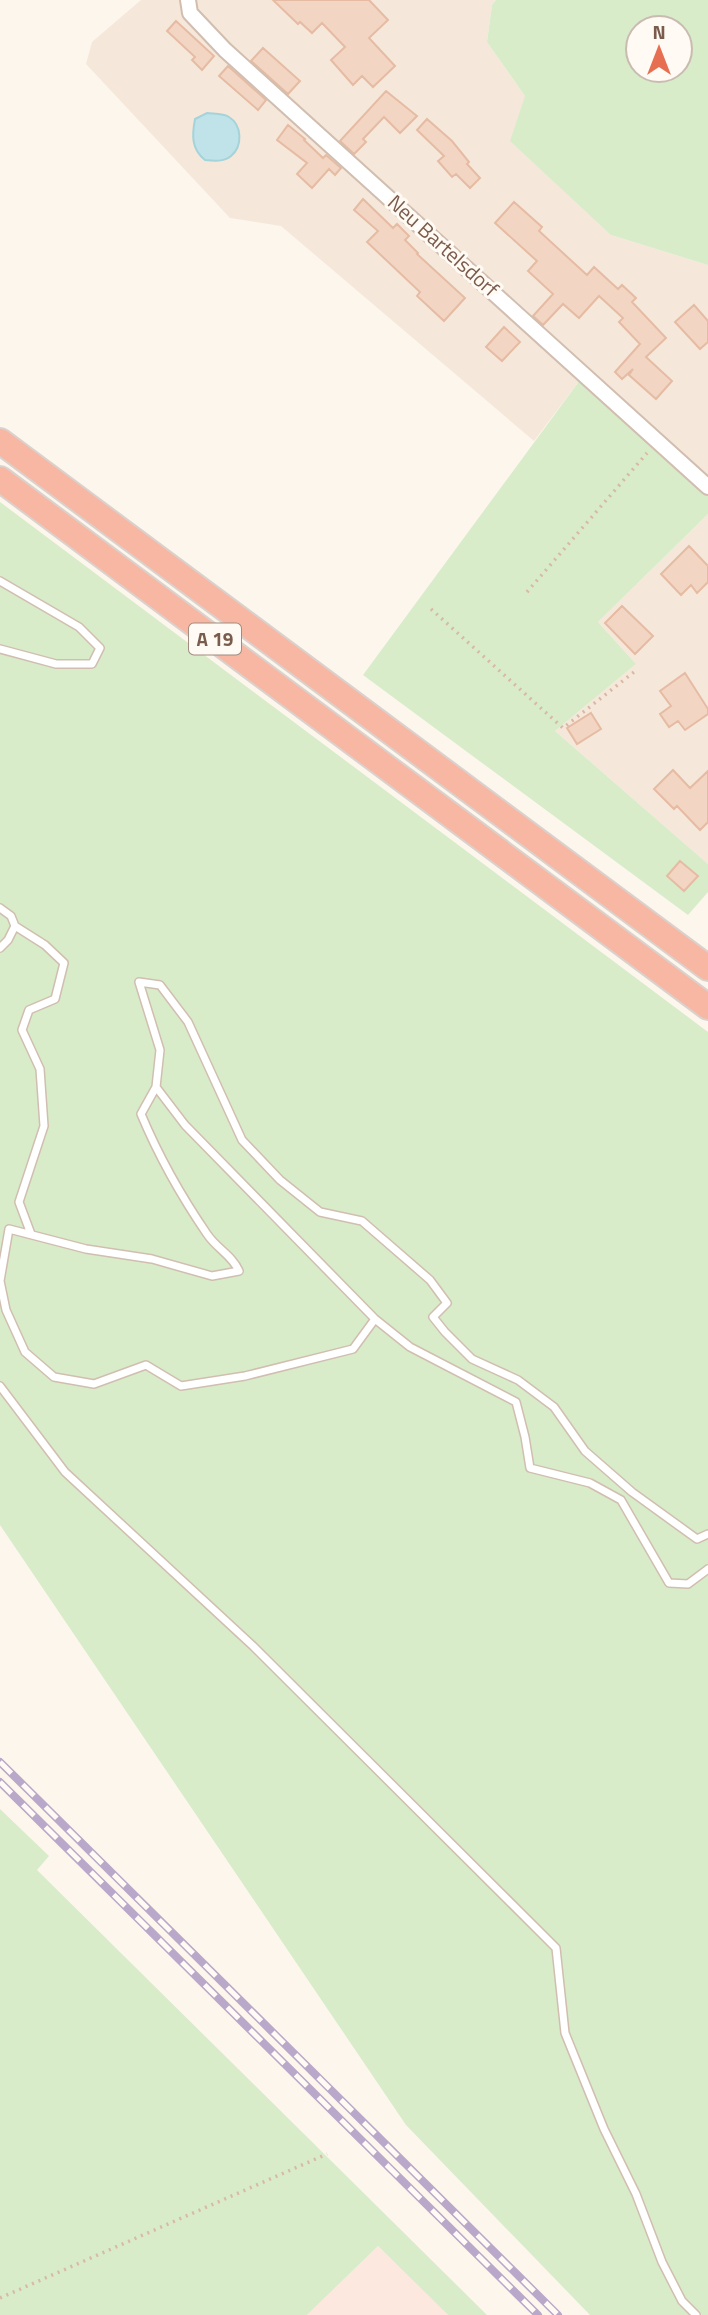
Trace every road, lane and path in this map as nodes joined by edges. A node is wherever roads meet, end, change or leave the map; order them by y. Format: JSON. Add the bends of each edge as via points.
{"nodes":[{"id":1,"x":188,"y":0,"type":"edge"},
{"id":2,"x":658,"y":440,"type":"junction"},
{"id":3,"x":0,"y":441,"type":"edge"},
{"id":4,"x":0,"y":479,"type":"edge"},
{"id":5,"x":708,"y":487,"type":"edge"},
{"id":6,"x":0,"y":581,"type":"edge"},
{"id":7,"x":527,"y":592,"type":"dead end"},
{"id":8,"x":431,"y":609,"type":"dead end"},
{"id":9,"x":0,"y":649,"type":"edge"},
{"id":10,"x":634,"y":672,"type":"dead end"},
{"id":11,"x":0,"y":908,"type":"edge"},
{"id":12,"x":15,"y":926,"type":"junction"},
{"id":13,"x":0,"y":948,"type":"edge"},
{"id":14,"x":708,"y":968,"type":"edge"},
{"id":15,"x":708,"y":1007,"type":"edge"},
{"id":16,"x":156,"y":1087,"type":"junction"},
{"id":17,"x":31,"y":1234,"type":"junction"},
{"id":18,"x":375,"y":1319,"type":"junction"},
{"id":19,"x":0,"y":1386,"type":"edge"},
{"id":20,"x":708,"y":1534,"type":"edge"},
{"id":21,"x":708,"y":1569,"type":"edge"},
{"id":22,"x":327,"y":2154,"type":"dead end"},
{"id":23,"x":0,"y":2298,"type":"edge"},
{"id":24,"x":696,"y":2315,"type":"edge"}],
"edges":[{"from":1,"to":2,"type":"street","name":"Neu Bartelsdorf","via":[[190,13],[225,50]]},
{"from":2,"to":5,"type":"street","name":"Neu Bartelsdorf"},
{"from":2,"to":7,"type":"path"},
{"from":3,"to":14,"type":"highway","number":"A 19"},
{"from":4,"to":15,"type":"highway","number":"A 19"},
{"from":6,"to":9,"type":"lane","via":[[79,627],[100,648],[92,664],[56,664]]},
{"from":8,"to":10,"type":"path","via":[[563,728]]},
{"from":11,"to":12,"type":"lane"},
{"from":12,"to":13,"type":"lane"},
{"from":12,"to":17,"type":"lane","via":[[64,962],[55,999],[29,1010],[22,1030],[40,1069],[44,1126],[19,1202]]},
{"from":16,"to":17,"type":"lane","via":[[141,1114],[159,1156],[210,1238],[234,1259],[239,1271],[212,1276]]},
{"from":16,"to":18,"type":"lane","via":[[185,1125]]},
{"from":16,"to":20,"type":"lane","via":[[160,1050],[139,982],[160,985],[188,1022],[242,1140],[280,1180],[320,1212],[362,1221],[430,1280],[447,1303],[433,1317],[472,1359],[518,1380],[554,1407],[585,1451],[632,1492],[697,1539]]},
{"from":17,"to":18,"type":"lane","via":[[9,1229],[0,1281],[6,1310],[25,1352],[54,1377],[94,1384],[146,1365],[181,1386],[245,1376],[353,1349]]},
{"from":18,"to":21,"type":"lane","via":[[410,1346],[516,1402],[530,1468],[590,1483],[621,1500],[669,1583],[688,1584]]},
{"from":19,"to":24,"type":"lane","via":[[65,1472],[253,1646],[556,1948],[565,2034],[662,2262],[682,2301]]},
{"from":22,"to":23,"type":"path"}]}
